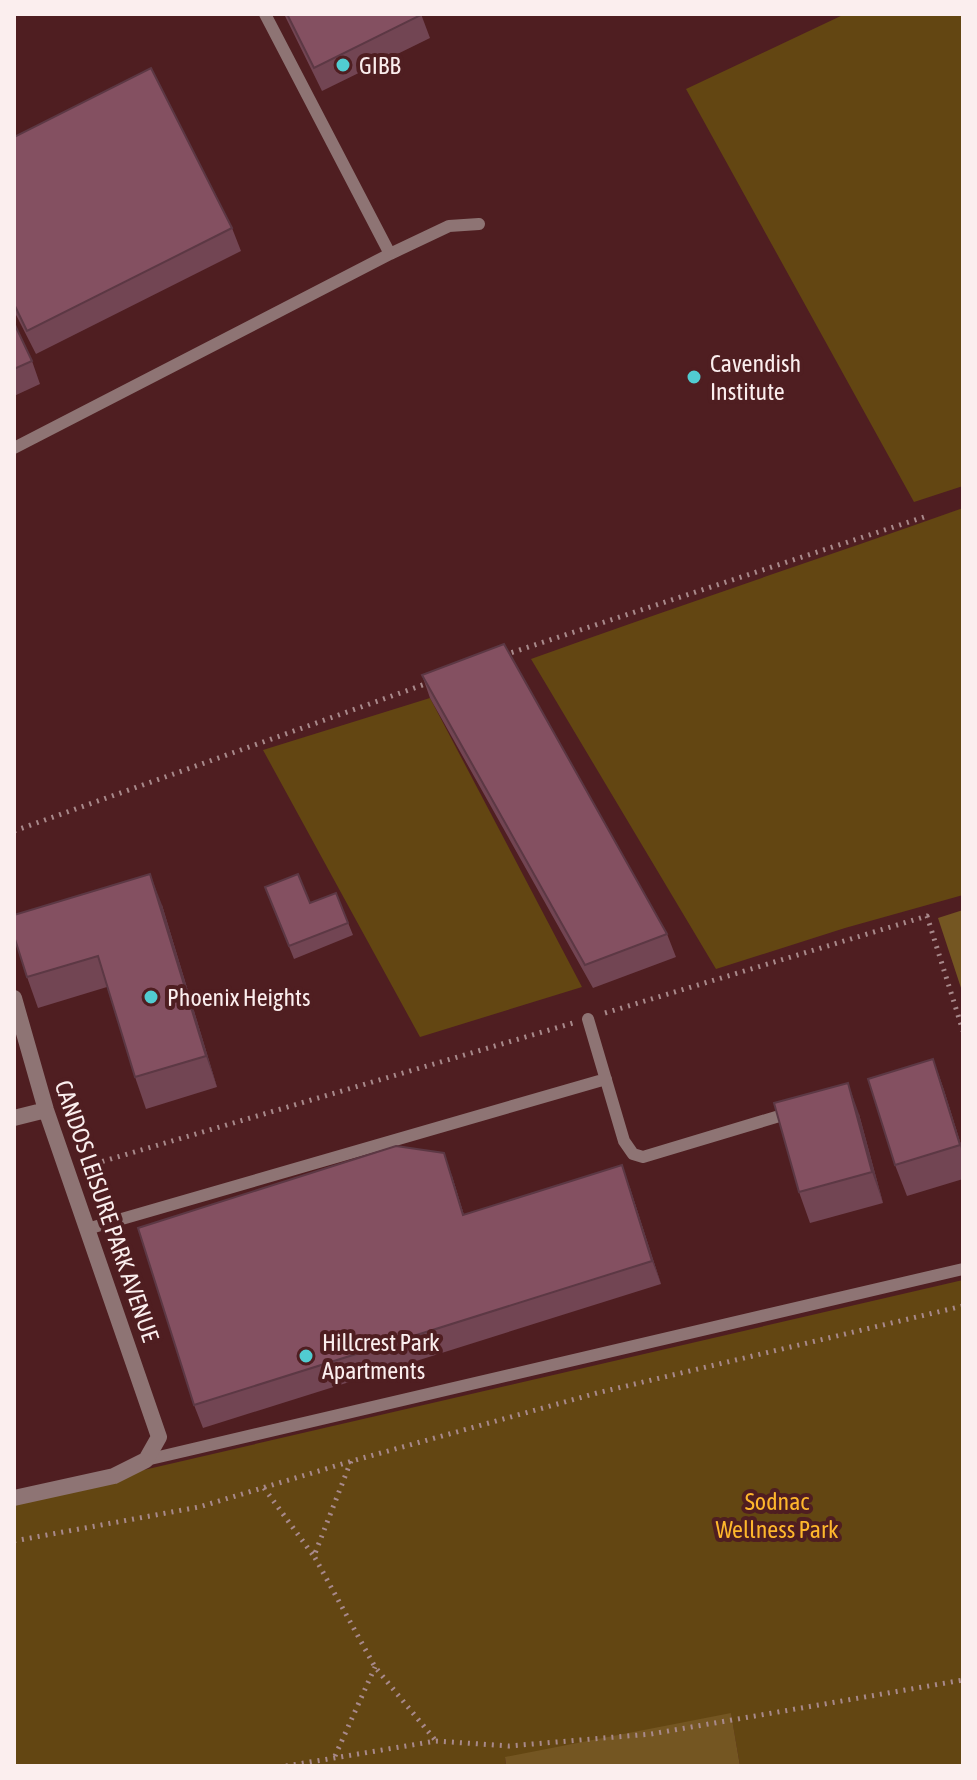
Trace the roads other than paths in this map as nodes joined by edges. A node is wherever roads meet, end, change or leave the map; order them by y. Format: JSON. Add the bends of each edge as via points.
{"nodes":[{"id":1,"x":265,"y":14,"type":"edge"},
{"id":2,"x":479,"y":224,"type":"dead end"},
{"id":3,"x":390,"y":254,"type":"junction"},
{"id":4,"x":14,"y":448,"type":"edge"},
{"id":5,"x":14,"y":998,"type":"edge"},
{"id":6,"x":588,"y":1019,"type":"road end"},
{"id":7,"x":606,"y":1079,"type":"junction"},
{"id":8,"x":46,"y":1110,"type":"junction"},
{"id":9,"x":786,"y":1114,"type":"edge"},
{"id":10,"x":14,"y":1118,"type":"edge"},
{"id":11,"x":87,"y":1229,"type":"junction"},
{"id":12,"x":963,"y":1269,"type":"edge"},
{"id":13,"x":146,"y":1460,"type":"junction"},
{"id":14,"x":14,"y":1498,"type":"edge"}],
"edges":[{"from":1,"to":3,"type":"lane"},
{"from":2,"to":3,"type":"lane","via":[[449,226]]},
{"from":3,"to":4,"type":"lane"},
{"from":5,"to":8,"type":"street","name":"CANDOS LEISURE PARK AVENUE"},
{"from":6,"to":7,"type":"lane"},
{"from":7,"to":9,"type":"lane","via":[[624,1141],[633,1154],[643,1157]]},
{"from":7,"to":11,"type":"lane"},
{"from":8,"to":10,"type":"street"},
{"from":8,"to":11,"type":"street","name":"CANDOS LEISURE PARK AVENUE"},
{"from":11,"to":13,"type":"street","name":"CANDOS LEISURE PARK AVENUE","via":[[159,1437]]},
{"from":12,"to":13,"type":"lane"},
{"from":13,"to":14,"type":"street","via":[[114,1476]]}]}
